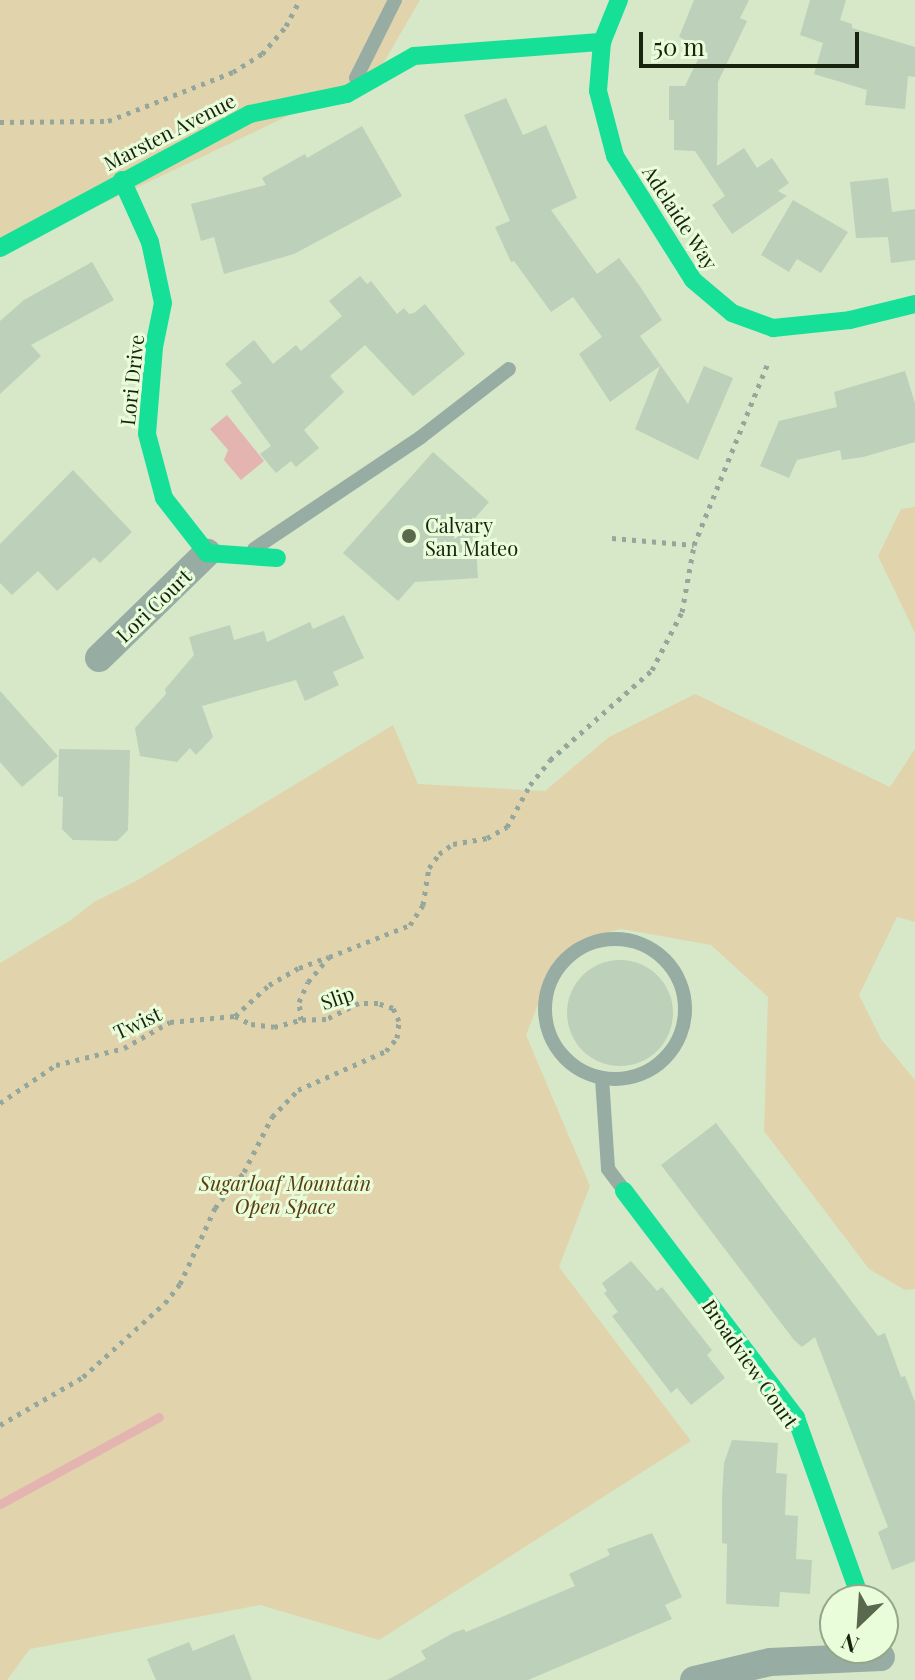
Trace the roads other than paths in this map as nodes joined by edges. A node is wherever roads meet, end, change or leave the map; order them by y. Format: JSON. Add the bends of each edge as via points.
{"nodes":[{"id":1,"x":395,"y":0,"type":"edge"},
{"id":2,"x":619,"y":0,"type":"edge"},
{"id":3,"x":602,"y":42,"type":"junction"},
{"id":4,"x":347,"y":94,"type":"junction"},
{"id":5,"x":122,"y":180,"type":"junction"},
{"id":6,"x":0,"y":248,"type":"edge"},
{"id":7,"x":915,"y":304,"type":"edge"},
{"id":8,"x":509,"y":369,"type":"dead end"},
{"id":9,"x":207,"y":553,"type":"junction"},
{"id":10,"x":243,"y":555,"type":"junction"},
{"id":11,"x":277,"y":558,"type":"dead end"},
{"id":12,"x":99,"y":658,"type":"dead end"},
{"id":13,"x":602,"y":1078,"type":"junction"},
{"id":14,"x":624,"y":1191,"type":"joint"},
{"id":15,"x":855,"y":1584,"type":"edge"},
{"id":16,"x":819,"y":1662,"type":"edge"},
{"id":17,"x":694,"y":1680,"type":"edge"}],
"edges":[{"from":1,"to":4,"type":"lane"},
{"from":2,"to":3,"type":"street","name":"Adelaide Way"},
{"from":3,"to":4,"type":"street","name":"Marsten Avenue","via":[[414,56]]},
{"from":3,"to":7,"type":"street","name":"Adelaide Way","via":[[598,91],[615,156],[693,280],[732,313],[773,328],[850,320]]},
{"from":4,"to":5,"type":"street","name":"Marsten Avenue","via":[[250,114]]},
{"from":5,"to":6,"type":"street","name":"Marsten Avenue"},
{"from":5,"to":9,"type":"street","name":"Lori Drive","via":[[150,242],[163,303],[147,434],[164,498]]},
{"from":8,"to":10,"type":"lane","via":[[421,437]]},
{"from":9,"to":10,"type":"street"},
{"from":9,"to":12,"type":"street","name":"Lori Court"},
{"from":10,"to":11,"type":"street"},
{"from":13,"to":13,"type":"lane","via":[[562,1056],[548,1025],[547,991],[557,970],[583,948],[616,939],[639,943],[675,972],[686,1017],[666,1058],[647,1072],[625,1079]]},
{"from":13,"to":14,"type":"lane","via":[[608,1169]]},
{"from":14,"to":15,"type":"street","name":"Broadview Court","via":[[796,1418]]},
{"from":16,"to":17,"type":"street","via":[[770,1662]]}]}
